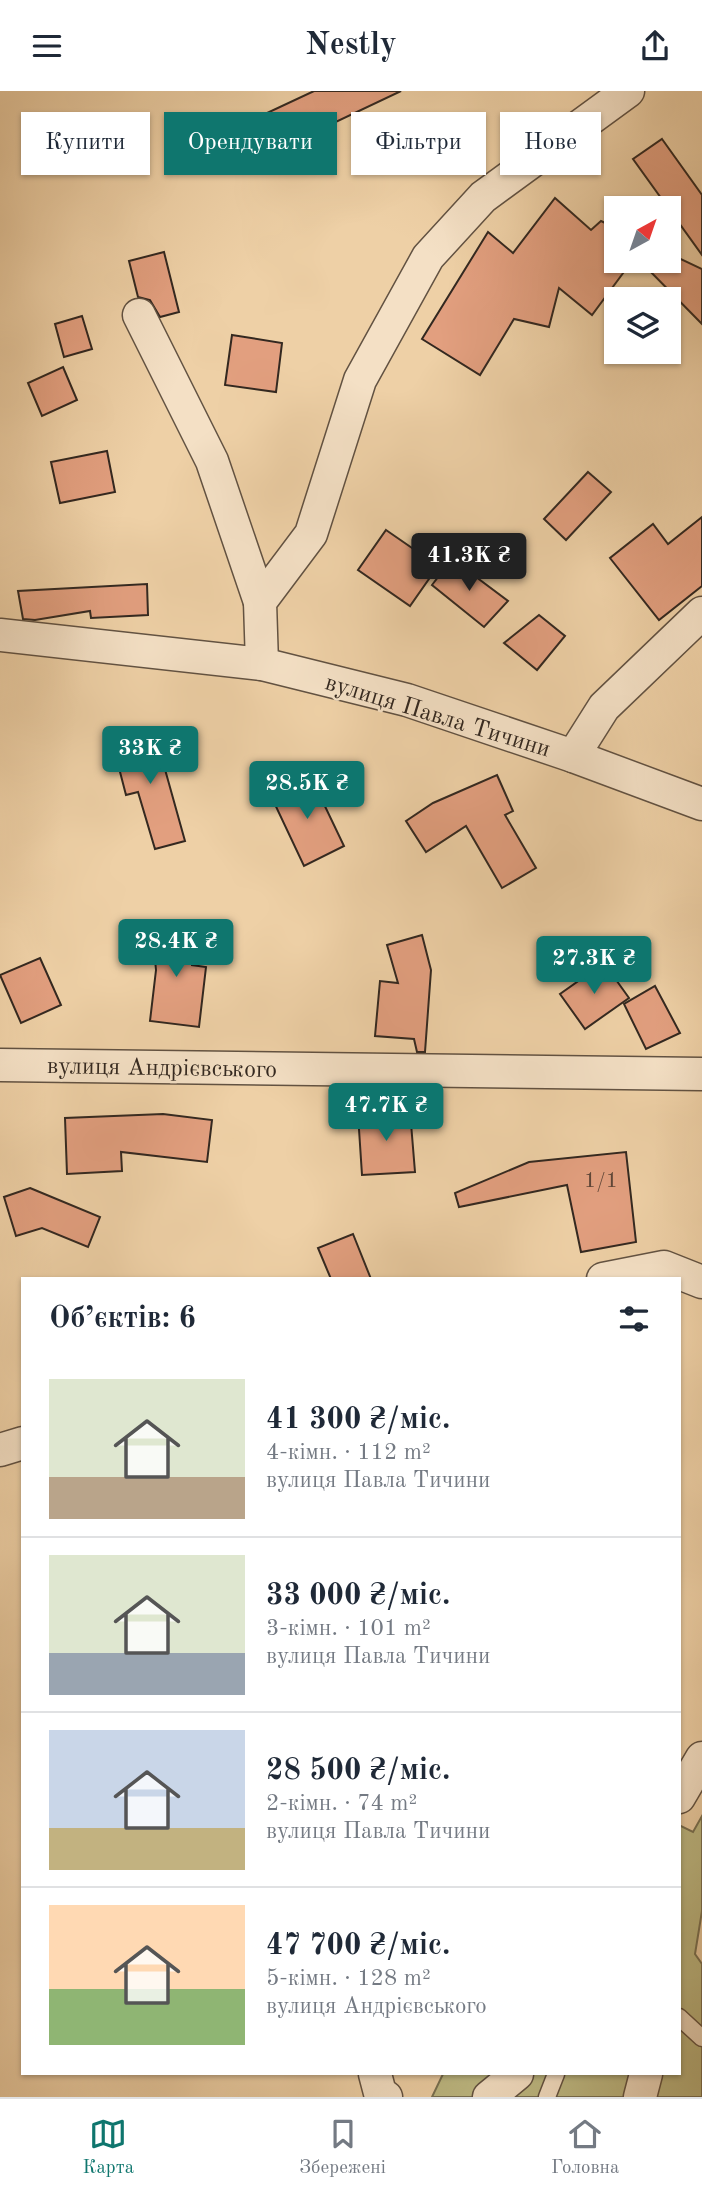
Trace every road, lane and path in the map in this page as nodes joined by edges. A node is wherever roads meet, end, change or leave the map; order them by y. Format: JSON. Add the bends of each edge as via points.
{"nodes":[{"id":1,"x":628,"y":91,"type":"edge"},
{"id":2,"x":139,"y":315,"type":"dead end"},
{"id":3,"x":260,"y":602,"type":"junction"},
{"id":4,"x":702,"y":613,"type":"edge"},
{"id":5,"x":0,"y":635,"type":"edge"},
{"id":6,"x":262,"y":664,"type":"junction"},
{"id":7,"x":573,"y":756,"type":"junction"},
{"id":8,"x":702,"y":804,"type":"edge"},
{"id":9,"x":0,"y":1065,"type":"edge"},
{"id":10,"x":702,"y":1074,"type":"edge"},
{"id":11,"x":613,"y":1277,"type":"edge"},
{"id":12,"x":702,"y":1282,"type":"edge"},
{"id":13,"x":21,"y":1444,"type":"edge"},
{"id":14,"x":0,"y":1450,"type":"edge"},
{"id":15,"x":702,"y":1745,"type":"edge"},
{"id":16,"x":681,"y":1755,"type":"edge"},
{"id":17,"x":702,"y":1758,"type":"edge"},
{"id":18,"x":681,"y":1794,"type":"edge"},
{"id":19,"x":681,"y":2019,"type":"edge"},
{"id":20,"x":702,"y":2038,"type":"edge"},
{"id":21,"x":375,"y":2075,"type":"edge"},
{"id":22,"x":516,"y":2075,"type":"edge"},
{"id":23,"x":556,"y":2075,"type":"edge"},
{"id":24,"x":646,"y":2075,"type":"edge"},
{"id":25,"x":386,"y":2097,"type":"edge"},
{"id":26,"x":489,"y":2097,"type":"edge"},
{"id":27,"x":547,"y":2097,"type":"edge"},
{"id":28,"x":640,"y":2097,"type":"edge"}],
"edges":[{"from":1,"to":3,"type":"street","via":[[483,197],[428,257],[360,380],[311,534]]},
{"from":2,"to":3,"type":"street","via":[[212,461]]},
{"from":3,"to":6,"type":"street"},
{"from":4,"to":7,"type":"street","via":[[604,708]]},
{"from":5,"to":6,"type":"street","name":"вулиця Павла Тичини"},
{"from":6,"to":7,"type":"street","name":"вулиця Павла Тичини","via":[[407,700]]},
{"from":7,"to":8,"type":"street","name":"вулиця Павла Тичини"},
{"from":9,"to":10,"type":"street","name":"вулиця Андрієвського"},
{"from":11,"to":12,"type":"street","via":[[664,1267]]},
{"from":13,"to":14,"type":"street"},
{"from":15,"to":16,"type":"street"},
{"from":17,"to":18,"type":"street"},
{"from":19,"to":20,"type":"lane"},
{"from":21,"to":25,"type":"street","via":[[380,2093]]},
{"from":22,"to":26,"type":"street"},
{"from":23,"to":27,"type":"lane"},
{"from":24,"to":28,"type":"street"}]}
